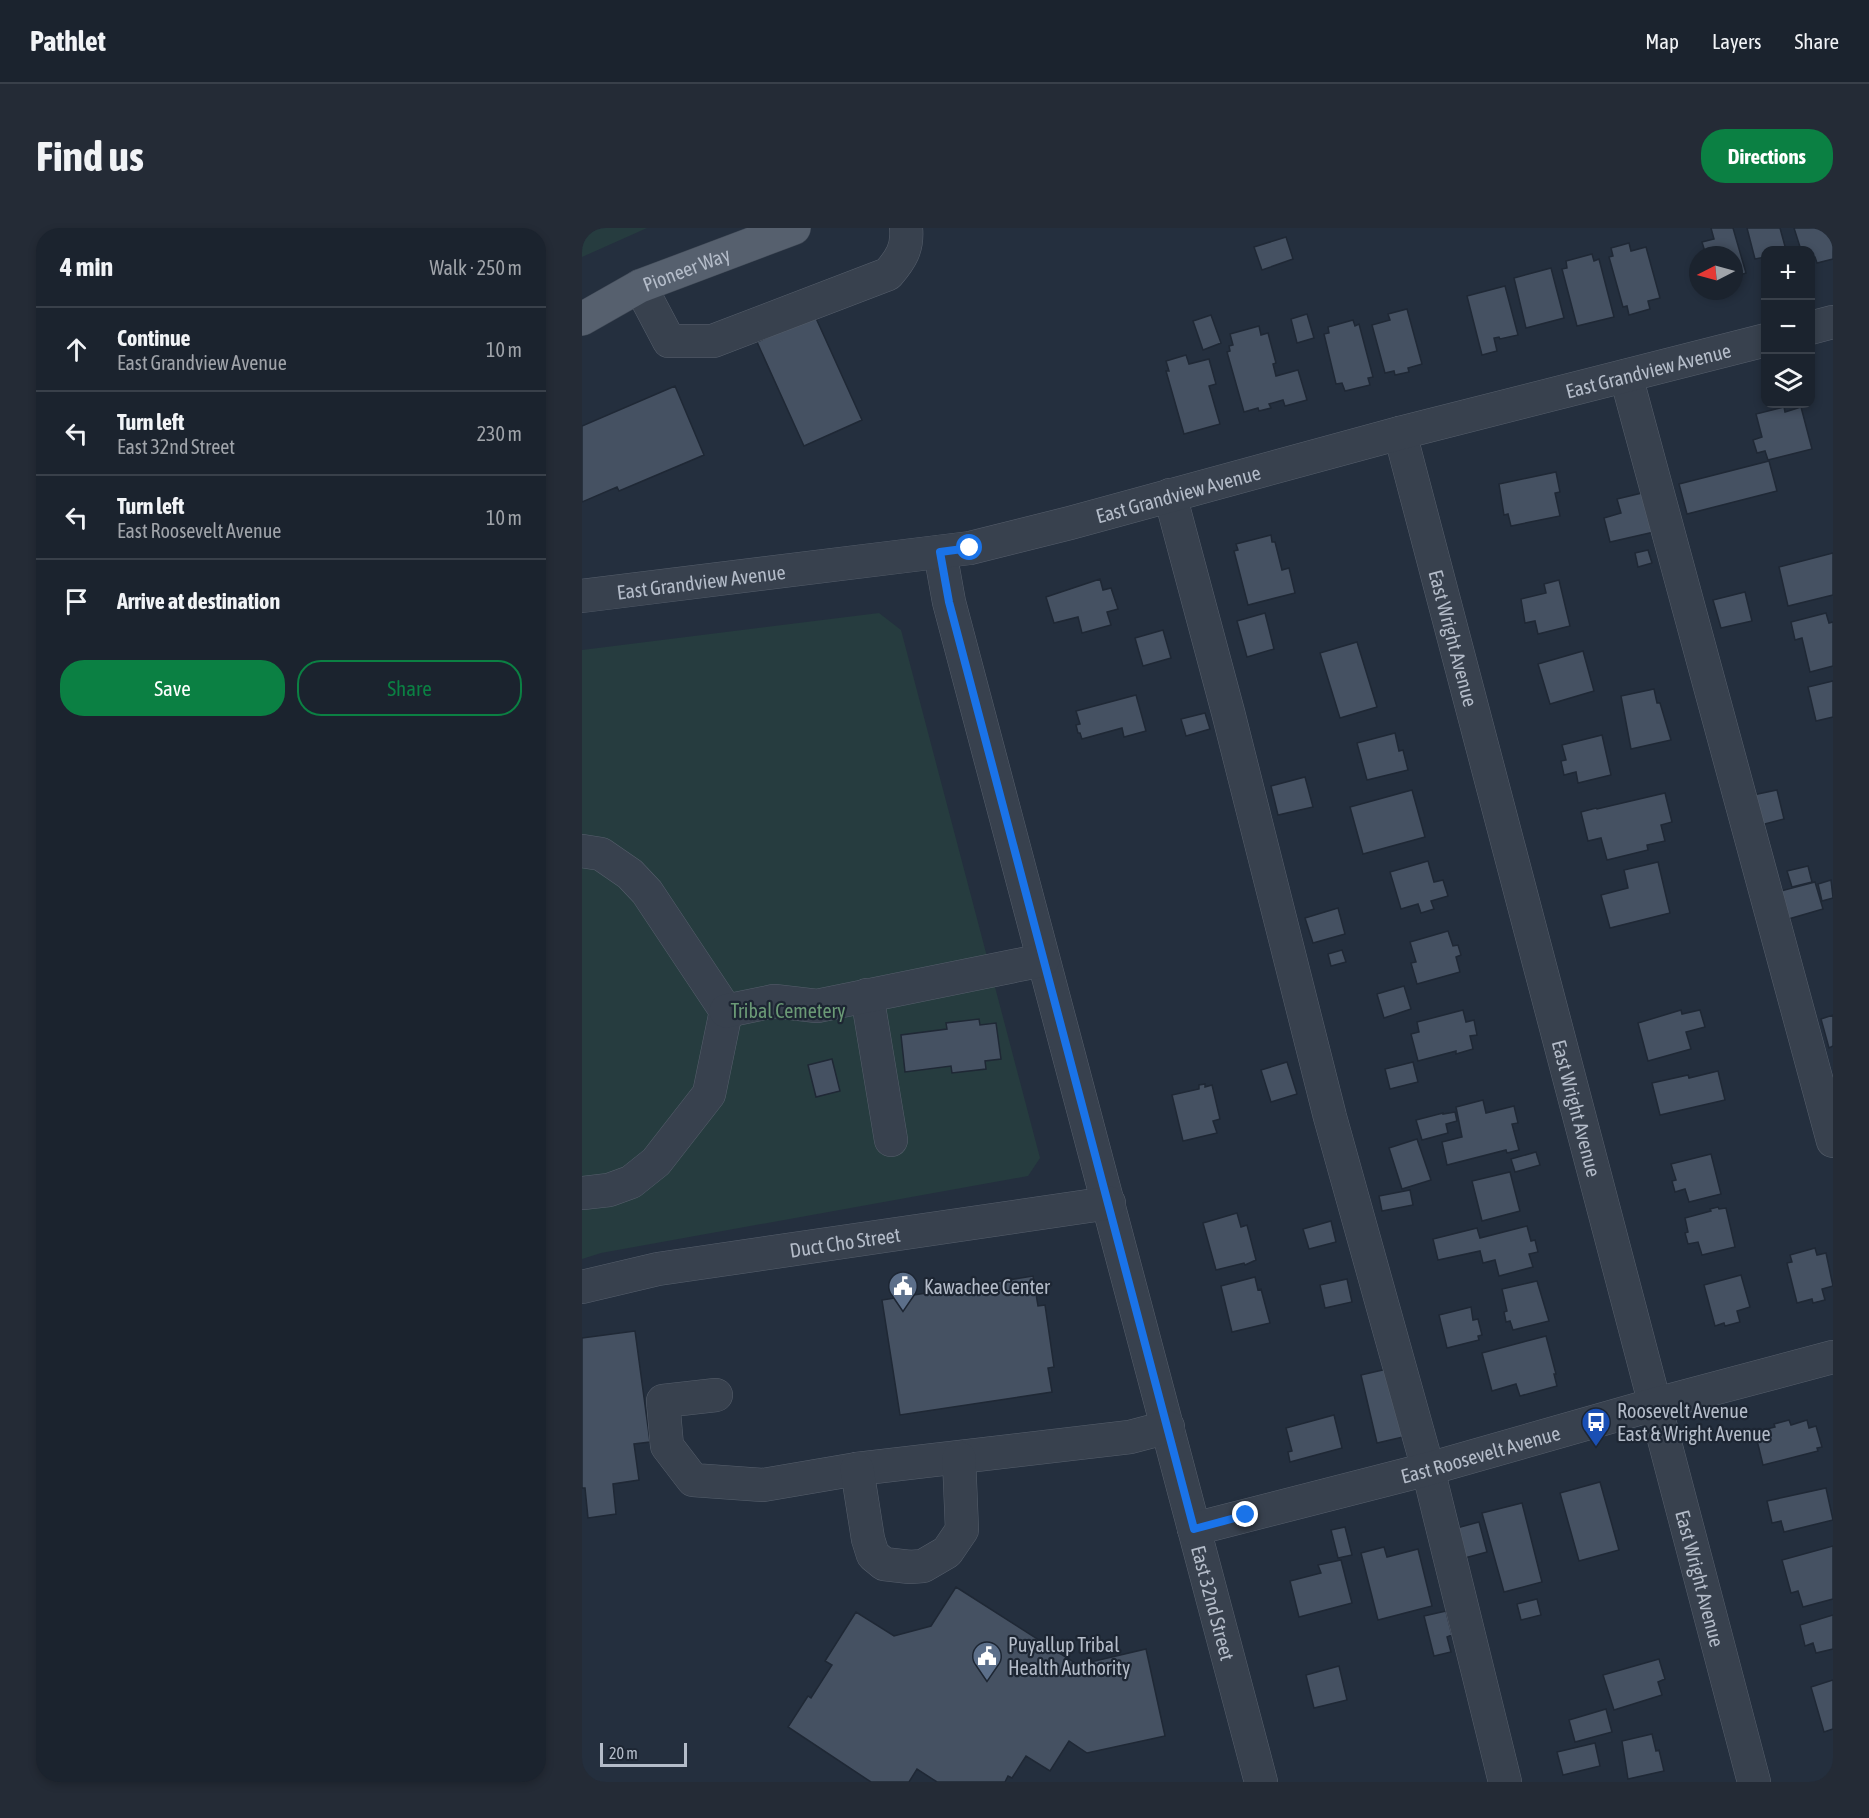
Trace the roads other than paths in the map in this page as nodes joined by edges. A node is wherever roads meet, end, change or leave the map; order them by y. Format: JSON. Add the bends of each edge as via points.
{"nodes":[{"id":1,"x":794,"y":228,"type":"edge"},
{"id":2,"x":906,"y":228,"type":"edge"},
{"id":3,"x":640,"y":286,"type":"junction"},
{"id":4,"x":582,"y":319,"type":"edge"},
{"id":5,"x":1833,"y":322,"type":"edge"},
{"id":6,"x":1815,"y":327,"type":"edge"},
{"id":7,"x":1761,"y":341,"type":"edge"},
{"id":8,"x":1626,"y":376,"type":"junction"},
{"id":9,"x":1400,"y":433,"type":"junction"},
{"id":10,"x":1170,"y":495,"type":"junction"},
{"id":11,"x":940,"y":552,"type":"junction"},
{"id":12,"x":582,"y":596,"type":"edge"},
{"id":13,"x":582,"y":851,"type":"edge"},
{"id":14,"x":1043,"y":960,"type":"junction"},
{"id":15,"x":867,"y":996,"type":"junction"},
{"id":16,"x":726,"y":1011,"type":"junction"},
{"id":17,"x":891,"y":1140,"type":"dead end"},
{"id":18,"x":1833,"y":1141,"type":"edge"},
{"id":19,"x":582,"y":1193,"type":"edge"},
{"id":20,"x":1109,"y":1203,"type":"junction"},
{"id":21,"x":582,"y":1287,"type":"edge"},
{"id":22,"x":1833,"y":1357,"type":"edge"},
{"id":23,"x":716,"y":1395,"type":"dead end"},
{"id":24,"x":1656,"y":1404,"type":"junction"},
{"id":25,"x":1168,"y":1427,"type":"junction"},
{"id":26,"x":958,"y":1458,"type":"junction"},
{"id":27,"x":857,"y":1469,"type":"junction"},
{"id":28,"x":1428,"y":1469,"type":"junction"},
{"id":29,"x":1194,"y":1529,"type":"junction"},
{"id":30,"x":1261,"y":1782,"type":"edge"},
{"id":31,"x":1505,"y":1782,"type":"edge"},
{"id":32,"x":1754,"y":1782,"type":"edge"}],
"edges":[{"from":1,"to":3,"type":"main road","name":"Pioneer Way"},
{"from":2,"to":3,"type":"street","via":[[901,259],[888,274],[713,341],[669,341]]},
{"from":3,"to":4,"type":"main road","name":"Pioneer Way"},
{"from":5,"to":6,"type":"street"},
{"from":7,"to":8,"type":"street","name":"East Grandview Avenue"},
{"from":8,"to":9,"type":"street","name":"East Grandview Avenue"},
{"from":8,"to":18,"type":"street"},
{"from":9,"to":10,"type":"street","name":"East Grandview Avenue"},
{"from":9,"to":24,"type":"street","name":"East Wright Avenue"},
{"from":10,"to":11,"type":"street","name":"East Grandview Avenue","via":[[970,548]]},
{"from":10,"to":28,"type":"street","via":[[1330,1117]]},
{"from":11,"to":12,"type":"street","name":"East Grandview Avenue"},
{"from":11,"to":14,"type":"street","name":"East 32nd Street","via":[[949,602]]},
{"from":13,"to":16,"type":"street","via":[[601,854],[630,874]]},
{"from":14,"to":15,"type":"street"},
{"from":14,"to":20,"type":"street","name":"East 32nd Street"},
{"from":15,"to":16,"type":"street","via":[[818,1006],[774,1001]]},
{"from":15,"to":17,"type":"street"},
{"from":16,"to":19,"type":"street","via":[[709,1094],[656,1162],[632,1182]]},
{"from":20,"to":21,"type":"street","name":"Duct Cho Street","via":[[669,1267]]},
{"from":20,"to":25,"type":"street","name":"East 32nd Street"},
{"from":22,"to":24,"type":"street","name":"East Roosevelt Avenue"},
{"from":23,"to":27,"type":"street","via":[[663,1401],[667,1446],[693,1480],[763,1485]]},
{"from":24,"to":28,"type":"street","name":"East Roosevelt Avenue"},
{"from":24,"to":32,"type":"street","name":"East Wright Avenue"},
{"from":25,"to":26,"type":"street","via":[[1130,1437]]},
{"from":25,"to":29,"type":"street","name":"East 32nd Street"},
{"from":26,"to":27,"type":"street"},
{"from":26,"to":27,"type":"street","via":[[962,1530],[947,1552],[923,1566],[884,1564],[873,1555]]},
{"from":28,"to":29,"type":"street","name":"East Roosevelt Avenue"},
{"from":28,"to":31,"type":"street"},
{"from":29,"to":30,"type":"street","name":"East 32nd Street"}]}
